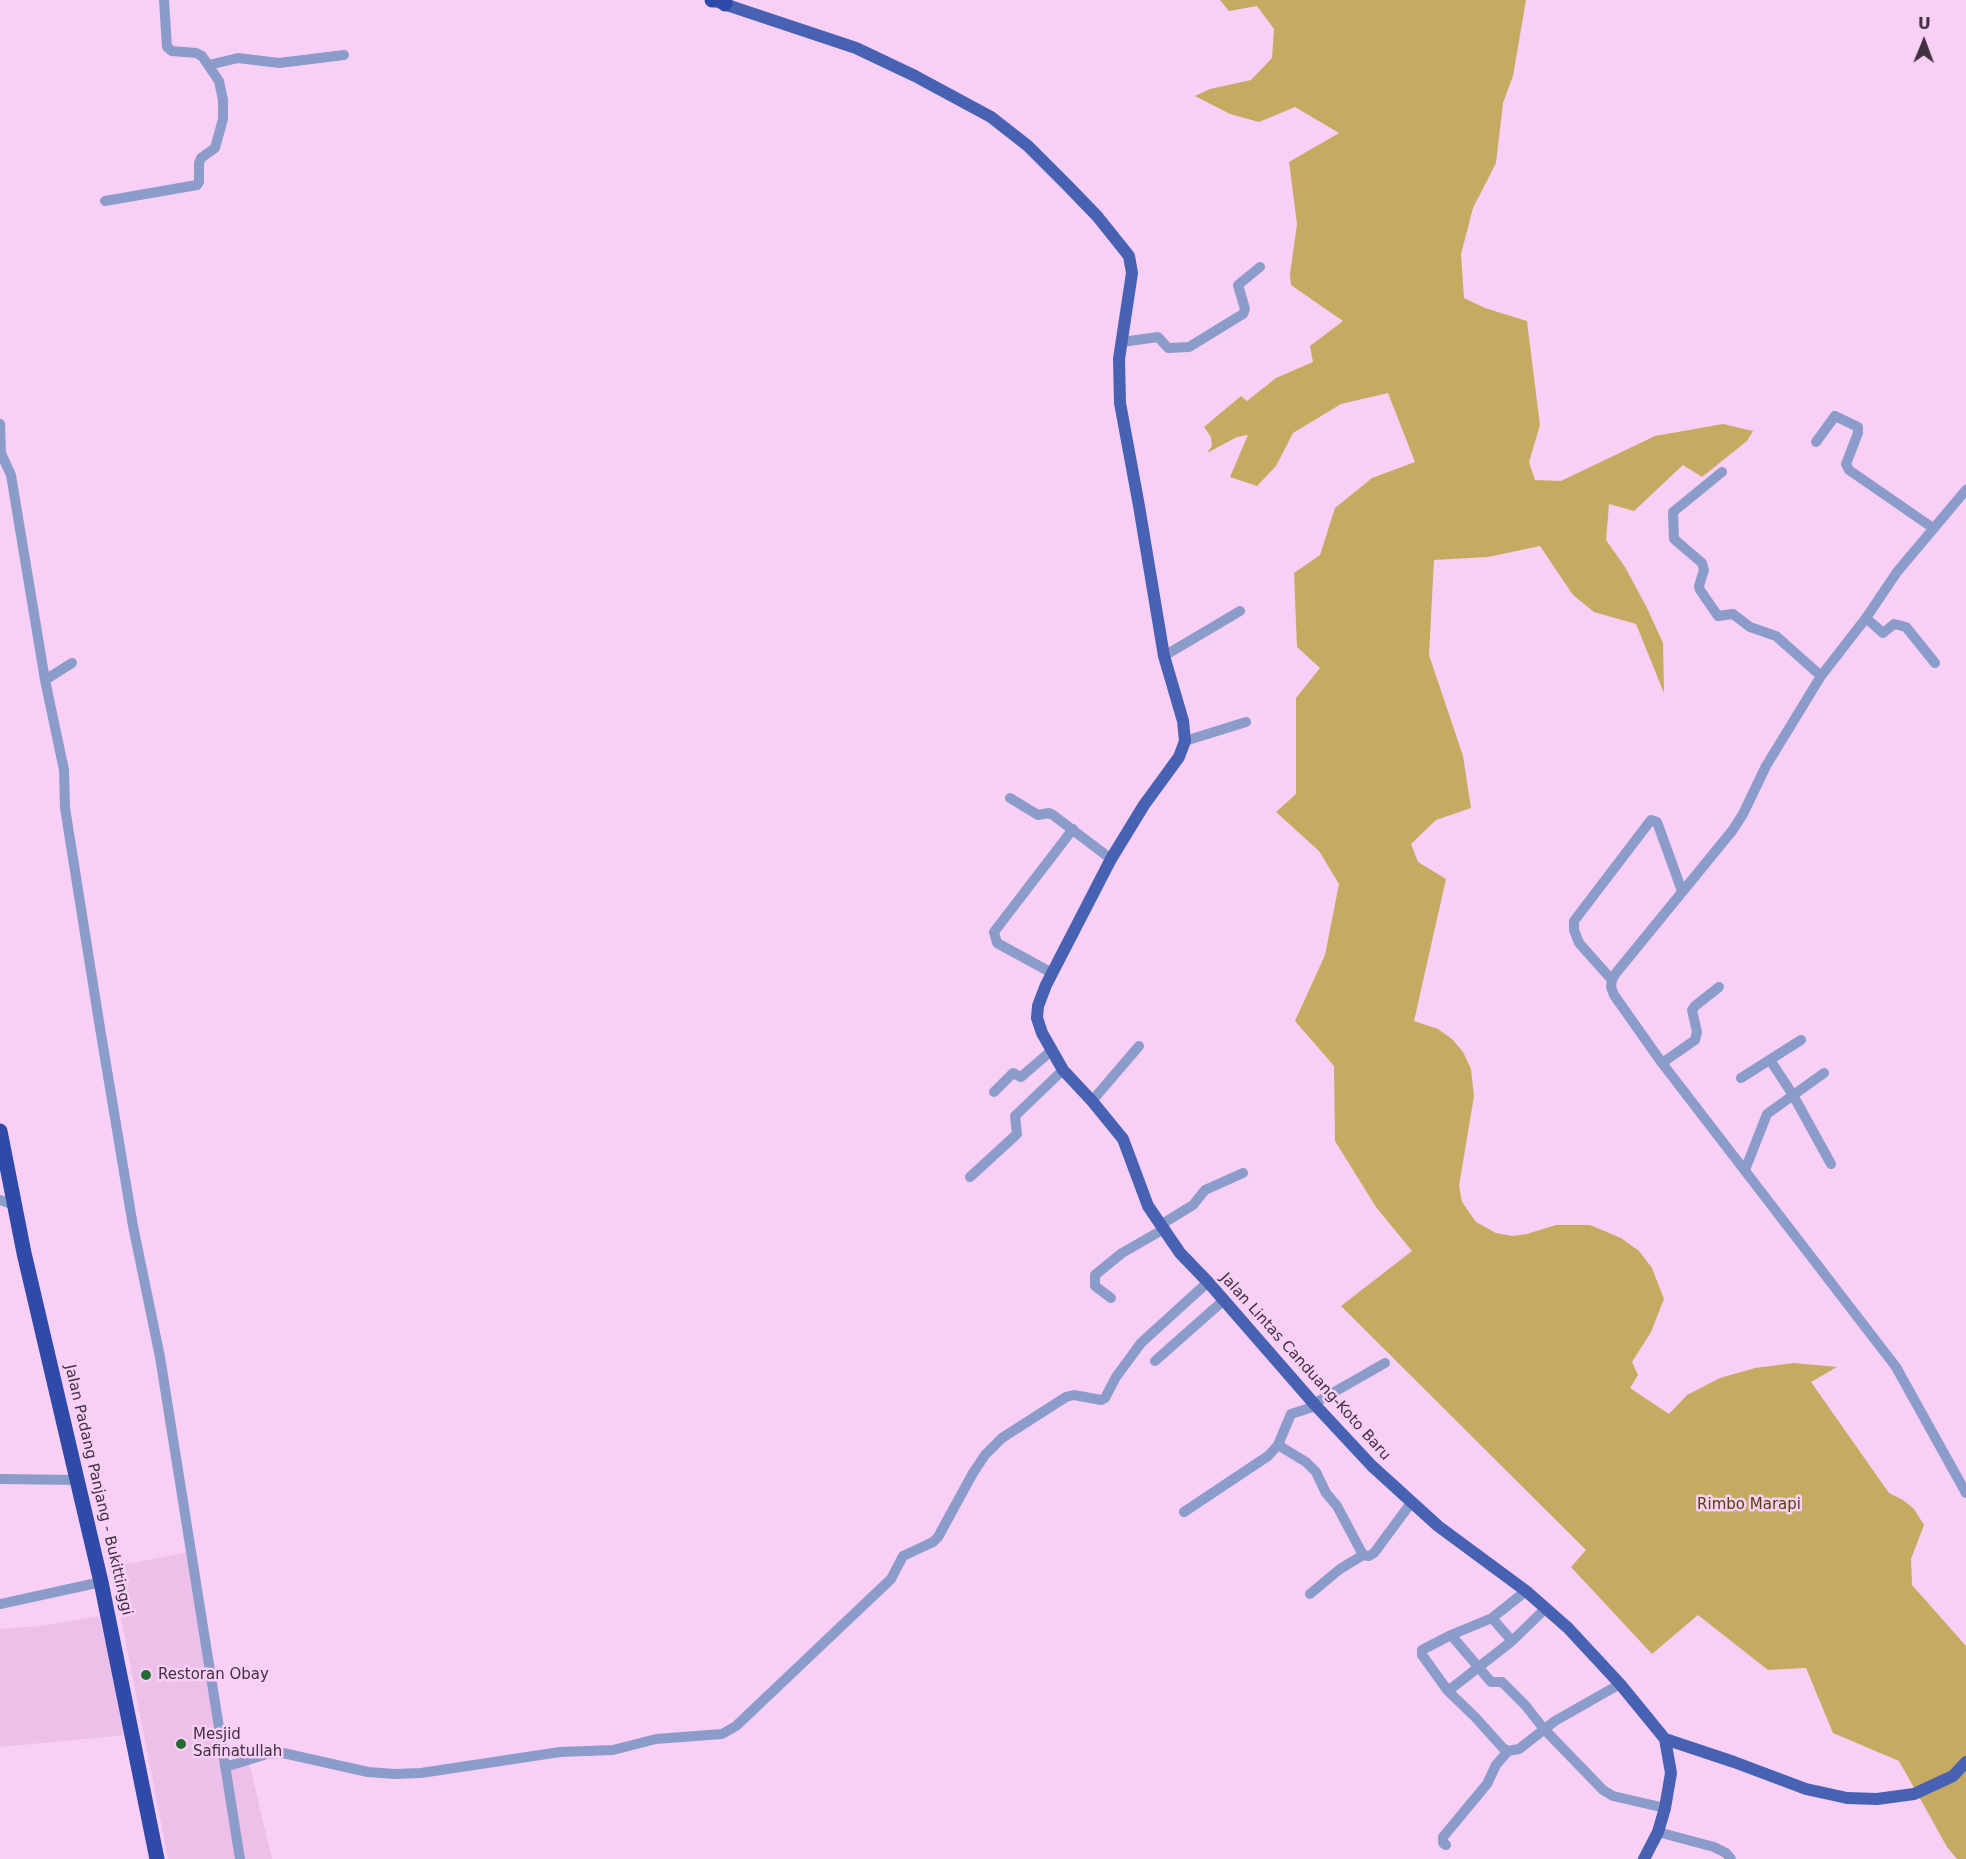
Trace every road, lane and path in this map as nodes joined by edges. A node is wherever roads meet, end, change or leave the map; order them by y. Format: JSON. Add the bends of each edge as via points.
{"nodes":[{"id":1,"x":164,"y":0,"type":"edge"},
{"id":2,"x":718,"y":1,"type":"edge"},
{"id":3,"x":344,"y":55,"type":"dead end"},
{"id":4,"x":209,"y":64,"type":"junction"},
{"id":5,"x":105,"y":201,"type":"dead end"},
{"id":6,"x":1260,"y":267,"type":"dead end"},
{"id":7,"x":1122,"y":342,"type":"junction"},
{"id":8,"x":0,"y":424,"type":"edge"},
{"id":9,"x":1816,"y":442,"type":"dead end"},
{"id":10,"x":1722,"y":472,"type":"dead end"},
{"id":11,"x":1966,"y":490,"type":"edge"},
{"id":12,"x":1933,"y":528,"type":"junction"},
{"id":13,"x":1240,"y":611,"type":"dead end"},
{"id":14,"x":1866,"y":618,"type":"junction"},
{"id":15,"x":1164,"y":656,"type":"junction"},
{"id":16,"x":72,"y":663,"type":"dead end"},
{"id":17,"x":1935,"y":663,"type":"dead end"},
{"id":18,"x":1821,"y":676,"type":"junction"},
{"id":19,"x":45,"y":680,"type":"junction"},
{"id":20,"x":1246,"y":722,"type":"dead end"},
{"id":21,"x":1185,"y":741,"type":"junction"},
{"id":22,"x":1010,"y":798,"type":"dead end"},
{"id":23,"x":1073,"y":829,"type":"junction"},
{"id":24,"x":1111,"y":860,"type":"junction"},
{"id":25,"x":1682,"y":891,"type":"junction"},
{"id":26,"x":1052,"y":973,"type":"junction"},
{"id":27,"x":1612,"y":980,"type":"junction"},
{"id":28,"x":1719,"y":987,"type":"dead end"},
{"id":29,"x":1801,"y":1040,"type":"dead end"},
{"id":30,"x":1138,"y":1046,"type":"dead end"},
{"id":31,"x":1051,"y":1051,"type":"junction"},
{"id":32,"x":1770,"y":1060,"type":"junction"},
{"id":33,"x":1662,"y":1063,"type":"junction"},
{"id":34,"x":1063,"y":1070,"type":"junction"},
{"id":35,"x":1824,"y":1073,"type":"dead end"},
{"id":36,"x":1741,"y":1078,"type":"dead end"},
{"id":37,"x":994,"y":1092,"type":"dead end"},
{"id":38,"x":1792,"y":1095,"type":"junction"},
{"id":39,"x":1092,"y":1101,"type":"junction"},
{"id":40,"x":0,"y":1131,"type":"edge"},
{"id":41,"x":1831,"y":1164,"type":"dead end"},
{"id":42,"x":1745,"y":1170,"type":"junction"},
{"id":43,"x":1243,"y":1173,"type":"dead end"},
{"id":44,"x":970,"y":1177,"type":"dead end"},
{"id":45,"x":7,"y":1202,"type":"edge"},
{"id":46,"x":1163,"y":1227,"type":"junction"},
{"id":47,"x":1208,"y":1282,"type":"junction"},
{"id":48,"x":1111,"y":1298,"type":"dead end"},
{"id":49,"x":1224,"y":1300,"type":"junction"},
{"id":50,"x":1155,"y":1361,"type":"dead end"},
{"id":51,"x":1385,"y":1363,"type":"dead end"},
{"id":52,"x":1315,"y":1405,"type":"junction"},
{"id":53,"x":1278,"y":1444,"type":"junction"},
{"id":54,"x":0,"y":1479,"type":"edge"},
{"id":55,"x":78,"y":1480,"type":"junction"},
{"id":56,"x":1966,"y":1492,"type":"edge"},
{"id":57,"x":1411,"y":1503,"type":"junction"},
{"id":58,"x":1184,"y":1512,"type":"dead end"},
{"id":59,"x":1363,"y":1555,"type":"junction"},
{"id":60,"x":101,"y":1582,"type":"junction"},
{"id":61,"x":1526,"y":1591,"type":"junction"},
{"id":62,"x":1311,"y":1594,"type":"dead end"},
{"id":63,"x":0,"y":1604,"type":"edge"},
{"id":64,"x":1546,"y":1608,"type":"junction"},
{"id":65,"x":1492,"y":1618,"type":"junction"},
{"id":66,"x":1451,"y":1635,"type":"junction"},
{"id":67,"x":1512,"y":1641,"type":"junction"},
{"id":68,"x":1479,"y":1666,"type":"junction"},
{"id":69,"x":1620,"y":1684,"type":"junction"},
{"id":70,"x":1448,"y":1691,"type":"junction"},
{"id":71,"x":1544,"y":1729,"type":"junction"},
{"id":72,"x":1665,"y":1739,"type":"junction"},
{"id":73,"x":1690,"y":1749,"type":"junction"},
{"id":74,"x":1508,"y":1751,"type":"junction"},
{"id":75,"x":1966,"y":1762,"type":"edge"},
{"id":76,"x":225,"y":1767,"type":"junction"},
{"id":77,"x":1671,"y":1773,"type":"junction"},
{"id":78,"x":1665,"y":1808,"type":"junction"},
{"id":79,"x":1658,"y":1832,"type":"junction"},
{"id":80,"x":1446,"y":1845,"type":"dead end"},
{"id":81,"x":157,"y":1859,"type":"edge"},
{"id":82,"x":240,"y":1859,"type":"edge"},
{"id":83,"x":1644,"y":1859,"type":"edge"},
{"id":84,"x":1731,"y":1859,"type":"edge"}],
"edges":[{"from":1,"to":4,"type":"street","via":[[167,47],[196,53]]},
{"from":2,"to":7,"type":"main road","via":[[883,60],[991,117],[1016,135],[1097,216],[1129,256],[1132,273]]},
{"from":3,"to":4,"type":"street","via":[[279,63],[238,58]]},
{"from":4,"to":5,"type":"street","via":[[224,100],[223,119],[215,148],[199,162],[197,185]]},
{"from":6,"to":7,"type":"street","via":[[1239,285],[1243,314],[1189,346],[1168,348],[1158,336]]},
{"from":7,"to":15,"type":"main road","via":[[1120,403]]},
{"from":8,"to":19,"type":"street","via":[[1,453],[11,475]]},
{"from":9,"to":12,"type":"street","via":[[1835,416],[1858,427],[1846,464],[1849,470]]},
{"from":10,"to":18,"type":"street","via":[[1675,510],[1674,539],[1702,563],[1700,590],[1718,616],[1730,613],[1750,627],[1776,636]]},
{"from":11,"to":12,"type":"street"},
{"from":12,"to":14,"type":"street"},
{"from":13,"to":15,"type":"street"},
{"from":14,"to":17,"type":"street","via":[[1883,633],[1894,624],[1906,627]]},
{"from":14,"to":18,"type":"street"},
{"from":15,"to":21,"type":"main road"},
{"from":16,"to":19,"type":"street"},
{"from":18,"to":25,"type":"street","via":[[1766,766],[1743,814]]},
{"from":19,"to":76,"type":"street","via":[[64,770],[65,808],[102,1039],[133,1226],[160,1357]]},
{"from":20,"to":21,"type":"street"},
{"from":21,"to":24,"type":"main road","name":"Jalan Lintas Canduang-Koto Baru","via":[[1179,757]]},
{"from":22,"to":23,"type":"street","via":[[1038,815],[1049,813]]},
{"from":23,"to":24,"type":"street"},
{"from":23,"to":26,"type":"street","via":[[994,932],[997,943]]},
{"from":24,"to":26,"type":"main road","name":"Jalan Lintas Canduang-Koto Baru"},
{"from":25,"to":27,"type":"street"},
{"from":25,"to":27,"type":"street","via":[[1657,822],[1651,820],[1574,921],[1579,943]]},
{"from":26,"to":31,"type":"main road","name":"Jalan Lintas Canduang-Koto Baru","via":[[1037,1018]]},
{"from":27,"to":33,"type":"street","via":[[1614,995]]},
{"from":28,"to":33,"type":"street","via":[[1692,1010],[1695,1040]]},
{"from":29,"to":32,"type":"street"},
{"from":30,"to":39,"type":"street"},
{"from":31,"to":34,"type":"main road","name":"Jalan Lintas Canduang-Koto Baru"},
{"from":31,"to":37,"type":"street","via":[[1021,1077],[1013,1073]]},
{"from":32,"to":36,"type":"street"},
{"from":32,"to":38,"type":"street"},
{"from":33,"to":42,"type":"street"},
{"from":34,"to":39,"type":"main road","name":"Jalan Lintas Canduang-Koto Baru"},
{"from":34,"to":44,"type":"street","via":[[1015,1116],[1017,1134]]},
{"from":35,"to":38,"type":"street"},
{"from":38,"to":41,"type":"street"},
{"from":38,"to":42,"type":"street","via":[[1767,1114]]},
{"from":39,"to":46,"type":"main road","name":"Jalan Lintas Canduang-Koto Baru","via":[[1123,1139],[1148,1206]]},
{"from":40,"to":45,"type":"highway","name":"Jalan Padang Panjang - Bukittinggi"},
{"from":42,"to":56,"type":"street","via":[[1896,1367]]},
{"from":43,"to":46,"type":"street","via":[[1205,1190],[1193,1205]]},
{"from":45,"to":55,"type":"highway","name":"Jalan Padang Panjang - Bukittinggi"},
{"from":46,"to":47,"type":"main road","name":"Jalan Lintas Canduang-Koto Baru","via":[[1180,1253]]},
{"from":46,"to":48,"type":"street","via":[[1095,1275],[1095,1286]]},
{"from":47,"to":49,"type":"main road","name":"Jalan Lintas Canduang-Koto Baru"},
{"from":47,"to":76,"type":"street","via":[[1142,1343],[1105,1398],[1066,1397],[1002,1438],[979,1464],[933,1542],[903,1556],[891,1579],[736,1726],[722,1734],[656,1738],[613,1750],[560,1752],[421,1773],[368,1772],[284,1753]]},
{"from":49,"to":50,"type":"street"},
{"from":49,"to":52,"type":"main road","name":"Jalan Lintas Canduang-Koto Baru"},
{"from":51,"to":52,"type":"street"},
{"from":52,"to":53,"type":"street","via":[[1291,1414]]},
{"from":52,"to":57,"type":"main road","name":"Jalan Lintas Canduang-Koto Baru"},
{"from":53,"to":58,"type":"street","via":[[1268,1455]]},
{"from":53,"to":59,"type":"street","via":[[1316,1472]]},
{"from":54,"to":55,"type":"street"},
{"from":55,"to":60,"type":"highway","name":"Jalan Padang Panjang - Bukittinggi"},
{"from":57,"to":59,"type":"street","via":[[1378,1550]]},
{"from":57,"to":61,"type":"main road","name":"Jalan Lintas Canduang-Koto Baru"},
{"from":59,"to":62,"type":"street"},
{"from":60,"to":63,"type":"street"},
{"from":60,"to":81,"type":"highway","name":"Jalan Padang Panjang - Bukittinggi"},
{"from":61,"to":64,"type":"main road","name":"Jalan Lintas Canduang-Koto Baru"},
{"from":61,"to":65,"type":"street"},
{"from":64,"to":67,"type":"street"},
{"from":64,"to":69,"type":"main road","name":"Jalan Lintas Canduang-Koto Baru"},
{"from":65,"to":66,"type":"street"},
{"from":65,"to":67,"type":"street"},
{"from":66,"to":68,"type":"street"},
{"from":66,"to":70,"type":"street","via":[[1422,1650]]},
{"from":67,"to":68,"type":"street"},
{"from":68,"to":70,"type":"street"},
{"from":68,"to":71,"type":"street","via":[[1491,1682],[1502,1682]]},
{"from":69,"to":71,"type":"street"},
{"from":69,"to":72,"type":"main road","name":"Jalan Lintas Canduang-Koto Baru"},
{"from":70,"to":74,"type":"street"},
{"from":71,"to":74,"type":"street","via":[[1519,1749]]},
{"from":71,"to":78,"type":"street","via":[[1603,1790]]},
{"from":72,"to":73,"type":"main road","name":"Jalan Lintas Canduang-Koto Baru"},
{"from":72,"to":77,"type":"main road"},
{"from":73,"to":75,"type":"main road","name":"Jalan Lintas Canduang-Koto Baru","via":[[1806,1790],[1847,1798],[1914,1794],[1953,1776]]},
{"from":73,"to":77,"type":"main road"},
{"from":74,"to":80,"type":"street","via":[[1443,1837]]},
{"from":76,"to":82,"type":"street"},
{"from":77,"to":78,"type":"main road"},
{"from":78,"to":79,"type":"main road"},
{"from":79,"to":83,"type":"main road"},
{"from":79,"to":84,"type":"street","via":[[1714,1847]]}]}
